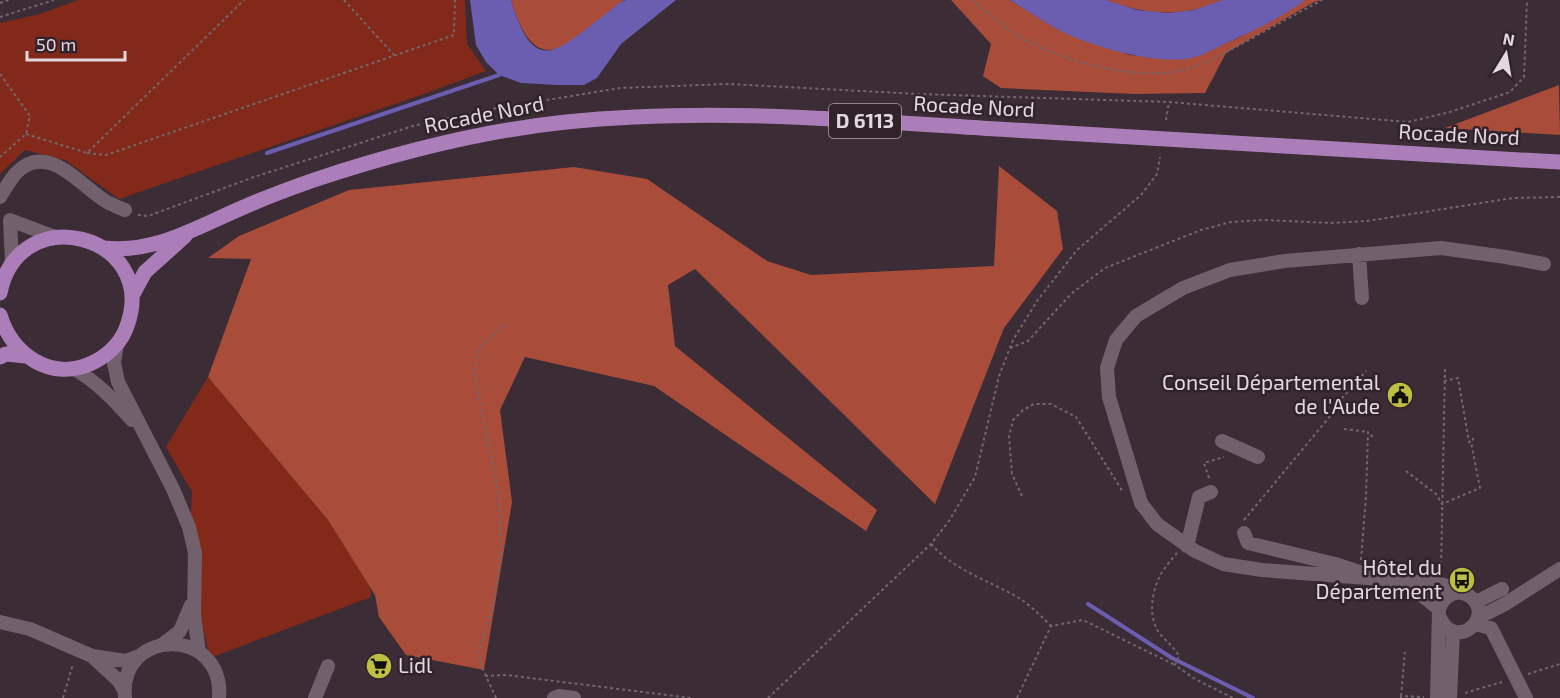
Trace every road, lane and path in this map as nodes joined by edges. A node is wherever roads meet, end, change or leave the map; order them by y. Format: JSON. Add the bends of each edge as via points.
{"nodes":[{"id":1,"x":9,"y":0,"type":"edge"},
{"id":2,"x":54,"y":0,"type":"edge"},
{"id":3,"x":244,"y":0,"type":"edge"},
{"id":4,"x":344,"y":0,"type":"edge"},
{"id":5,"x":455,"y":0,"type":"edge"},
{"id":6,"x":972,"y":0,"type":"edge"},
{"id":7,"x":1322,"y":0,"type":"edge"},
{"id":8,"x":0,"y":3,"type":"edge"},
{"id":9,"x":0,"y":16,"type":"edge"},
{"id":10,"x":393,"y":55,"type":"junction"},
{"id":11,"x":0,"y":74,"type":"edge"},
{"id":12,"x":1168,"y":102,"type":"dead end"},
{"id":13,"x":1166,"y":120,"type":"dead end"},
{"id":14,"x":26,"y":134,"type":"junction"},
{"id":15,"x":87,"y":153,"type":"junction"},
{"id":16,"x":1160,"y":157,"type":"dead end"},
{"id":17,"x":0,"y":158,"type":"edge"},
{"id":18,"x":1560,"y":162,"type":"edge"},
{"id":19,"x":0,"y":197,"type":"edge"},
{"id":20,"x":1560,"y":198,"type":"edge"},
{"id":21,"x":0,"y":209,"type":"edge"},
{"id":22,"x":125,"y":210,"type":"dead end"},
{"id":23,"x":10,"y":220,"type":"junction"},
{"id":24,"x":186,"y":234,"type":"junction"},
{"id":25,"x":55,"y":237,"type":"junction"},
{"id":26,"x":104,"y":248,"type":"junction"},
{"id":27,"x":1359,"y":254,"type":"junction"},
{"id":28,"x":12,"y":262,"type":"junction"},
{"id":29,"x":1544,"y":264,"type":"dead end"},
{"id":30,"x":0,"y":293,"type":"edge"},
{"id":31,"x":132,"y":296,"type":"junction"},
{"id":32,"x":1362,"y":298,"type":"dead end"},
{"id":33,"x":0,"y":315,"type":"edge"},
{"id":34,"x":508,"y":323,"type":"dead end"},
{"id":35,"x":117,"y":344,"type":"junction"},
{"id":36,"x":1010,"y":348,"type":"junction"},
{"id":37,"x":26,"y":356,"type":"junction"},
{"id":38,"x":0,"y":357,"type":"edge"},
{"id":39,"x":73,"y":368,"type":"junction"},
{"id":40,"x":1445,"y":369,"type":"dead end"},
{"id":41,"x":1366,"y":371,"type":"dead end"},
{"id":42,"x":1444,"y":381,"type":"junction"},
{"id":43,"x":1344,"y":429,"type":"dead end"},
{"id":44,"x":1368,"y":432,"type":"junction"},
{"id":45,"x":144,"y":433,"type":"junction"},
{"id":46,"x":1373,"y":437,"type":"dead end"},
{"id":47,"x":1222,"y":441,"type":"dead end"},
{"id":48,"x":1224,"y":457,"type":"dead end"},
{"id":49,"x":1258,"y":457,"type":"dead end"},
{"id":50,"x":1406,"y":471,"type":"dead end"},
{"id":51,"x":1209,"y":476,"type":"dead end"},
{"id":52,"x":1210,"y":492,"type":"dead end"},
{"id":53,"x":1022,"y":496,"type":"dead end"},
{"id":54,"x":1127,"y":498,"type":"dead end"},
{"id":55,"x":1442,"y":504,"type":"junction"},
{"id":56,"x":1244,"y":527,"type":"joint"},
{"id":57,"x":931,"y":544,"type":"junction"},
{"id":58,"x":1186,"y":546,"type":"junction"},
{"id":59,"x":1361,"y":563,"type":"dead end"},
{"id":60,"x":1560,"y":568,"type":"edge"},
{"id":61,"x":1381,"y":579,"type":"junction"},
{"id":62,"x":1404,"y":581,"type":"junction"},
{"id":63,"x":1502,"y":589,"type":"dead end"},
{"id":64,"x":1448,"y":590,"type":"junction"},
{"id":65,"x":194,"y":597,"type":"junction"},
{"id":66,"x":1476,"y":602,"type":"junction"},
{"id":67,"x":1439,"y":613,"type":"junction"},
{"id":68,"x":1476,"y":621,"type":"junction"},
{"id":69,"x":0,"y":622,"type":"edge"},
{"id":70,"x":1051,"y":626,"type":"junction"},
{"id":71,"x":1453,"y":632,"type":"junction"},
{"id":72,"x":163,"y":644,"type":"junction"},
{"id":73,"x":78,"y":650,"type":"junction"},
{"id":74,"x":199,"y":652,"type":"junction"},
{"id":75,"x":1405,"y":652,"type":"dead end"},
{"id":76,"x":92,"y":656,"type":"junction"},
{"id":77,"x":139,"y":656,"type":"junction"},
{"id":78,"x":1176,"y":663,"type":"junction"},
{"id":79,"x":1560,"y":664,"type":"edge"},
{"id":80,"x":328,"y":666,"type":"dead end"},
{"id":81,"x":485,"y":676,"type":"junction"},
{"id":82,"x":1516,"y":678,"type":"junction"},
{"id":83,"x":124,"y":694,"type":"edge"},
{"id":84,"x":220,"y":697,"type":"edge"},
{"id":85,"x":1401,"y":697,"type":"edge"},
{"id":86,"x":63,"y":698,"type":"edge"},
{"id":87,"x":315,"y":698,"type":"edge"},
{"id":88,"x":496,"y":698,"type":"edge"},
{"id":89,"x":554,"y":698,"type":"edge"},
{"id":90,"x":574,"y":698,"type":"edge"},
{"id":91,"x":691,"y":698,"type":"edge"},
{"id":92,"x":768,"y":698,"type":"edge"},
{"id":93,"x":1017,"y":698,"type":"edge"},
{"id":94,"x":1233,"y":698,"type":"edge"},
{"id":95,"x":1437,"y":698,"type":"edge"},
{"id":96,"x":1450,"y":698,"type":"edge"},
{"id":97,"x":1526,"y":698,"type":"edge"}],
"edges":[{"from":1,"to":8,"type":"path"},
{"from":2,"to":9,"type":"path"},
{"from":3,"to":15,"type":"path"},
{"from":4,"to":10,"type":"path"},
{"from":5,"to":10,"type":"path","via":[[454,35]]},
{"from":6,"to":7,"type":"path","via":[[1031,43],[1067,58],[1151,74],[1183,70],[1222,55]]},
{"from":10,"to":15,"type":"path","via":[[106,154]]},
{"from":11,"to":14,"type":"path","via":[[30,116]]},
{"from":12,"to":13,"type":"path"},
{"from":14,"to":15,"type":"path"},
{"from":14,"to":17,"type":"path"},
{"from":16,"to":36,"type":"path","via":[[1157,174],[1141,195],[1077,250],[1037,301]]},
{"from":18,"to":24,"type":"main road","name":"Rocade Nord","number":"D 6113","via":[[806,117],[672,114],[565,122],[481,135],[390,156],[253,203]]},
{"from":19,"to":22,"type":"street","via":[[16,173],[31,164],[48,162]]},
{"from":20,"to":36,"type":"path","via":[[1513,198],[1367,221],[1263,220],[1221,224],[1106,268],[1071,294],[1028,341]]},
{"from":21,"to":23,"type":"street"},
{"from":23,"to":25,"type":"street"},
{"from":23,"to":28,"type":"street"},
{"from":24,"to":26,"type":"main road","name":"Rocade Nord","number":"D 6113","via":[[141,247]]},
{"from":24,"to":31,"type":"main road","name":"Rocade Nord","number":"D 6113","via":[[145,272]]},
{"from":25,"to":26,"type":"main road","via":[[90,240]]},
{"from":25,"to":28,"type":"main road","via":[[36,243]]},
{"from":26,"to":31,"type":"main road","via":[[119,263]]},
{"from":27,"to":29,"type":"street","via":[[1441,248]]},
{"from":27,"to":32,"type":"street"},
{"from":27,"to":58,"type":"street","via":[[1230,270],[1183,288],[1136,316],[1116,340],[1107,368],[1109,397],[1141,503],[1157,524]]},
{"from":28,"to":30,"type":"main road"},
{"from":31,"to":35,"type":"main road","via":[[131,315]]},
{"from":33,"to":37,"type":"main road","via":[[13,343]]},
{"from":34,"to":81,"type":"path","via":[[479,348],[474,372],[499,496],[501,554],[493,605],[479,650]]},
{"from":35,"to":39,"type":"main road","via":[[90,364]]},
{"from":35,"to":45,"type":"street","via":[[114,363],[118,382]]},
{"from":36,"to":57,"type":"path","via":[[999,376],[975,477]]},
{"from":37,"to":38,"type":"main road"},
{"from":37,"to":39,"type":"main road","via":[[55,368]]},
{"from":39,"to":45,"type":"street","via":[[92,379]]},
{"from":40,"to":42,"type":"path"},
{"from":41,"to":56,"type":"path"},
{"from":42,"to":55,"type":"path"},
{"from":42,"to":55,"type":"path","via":[[1458,378],[1480,489]]},
{"from":43,"to":44,"type":"path"},
{"from":44,"to":46,"type":"path"},
{"from":44,"to":59,"type":"path"},
{"from":45,"to":65,"type":"street","via":[[189,527],[195,553]]},
{"from":47,"to":49,"type":"street"},
{"from":48,"to":51,"type":"path","via":[[1204,463]]},
{"from":50,"to":55,"type":"path","via":[[1436,494]]},
{"from":52,"to":58,"type":"street","via":[[1199,496]]},
{"from":53,"to":54,"type":"path","via":[[1012,474],[1009,437],[1013,420],[1034,404],[1051,404],[1076,417]]},
{"from":55,"to":64,"type":"path","via":[[1441,578]]},
{"from":56,"to":61,"type":"street","via":[[1248,543]]},
{"from":57,"to":70,"type":"path","via":[[961,567],[1021,599]]},
{"from":57,"to":92,"type":"path"},
{"from":58,"to":61,"type":"street","via":[[1223,564]]},
{"from":58,"to":78,"type":"path","via":[[1160,574],[1151,616],[1160,634],[1174,646],[1179,656]]},
{"from":60,"to":68,"type":"street"},
{"from":61,"to":62,"type":"street"},
{"from":62,"to":64,"type":"street"},
{"from":62,"to":67,"type":"street"},
{"from":63,"to":66,"type":"street"},
{"from":64,"to":66,"type":"street","via":[[1466,594]]},
{"from":64,"to":67,"type":"street"},
{"from":65,"to":72,"type":"street","via":[[180,631]]},
{"from":65,"to":74,"type":"street"},
{"from":66,"to":68,"type":"street"},
{"from":67,"to":71,"type":"street","via":[[1443,624]]},
{"from":67,"to":95,"type":"street"},
{"from":68,"to":71,"type":"street","via":[[1465,631]]},
{"from":68,"to":82,"type":"street","via":[[1491,628]]},
{"from":69,"to":73,"type":"street","via":[[30,629]]},
{"from":70,"to":78,"type":"path","via":[[1083,620]]},
{"from":70,"to":93,"type":"path"},
{"from":71,"to":96,"type":"street"},
{"from":72,"to":74,"type":"street"},
{"from":72,"to":77,"type":"street"},
{"from":73,"to":76,"type":"street"},
{"from":73,"to":86,"type":"path"},
{"from":74,"to":84,"type":"street","via":[[215,671]]},
{"from":75,"to":85,"type":"path"},
{"from":76,"to":77,"type":"street","via":[[126,661]]},
{"from":76,"to":83,"type":"street","via":[[119,681]]},
{"from":77,"to":83,"type":"street","via":[[126,677]]},
{"from":78,"to":94,"type":"path","via":[[1195,679]]},
{"from":79,"to":82,"type":"path"},
{"from":80,"to":87,"type":"street"},
{"from":81,"to":88,"type":"path"},
{"from":81,"to":91,"type":"path","via":[[506,675]]},
{"from":82,"to":96,"type":"path"},
{"from":82,"to":97,"type":"street"},
{"from":85,"to":95,"type":"path"},
{"from":89,"to":90,"type":"street"}]}
